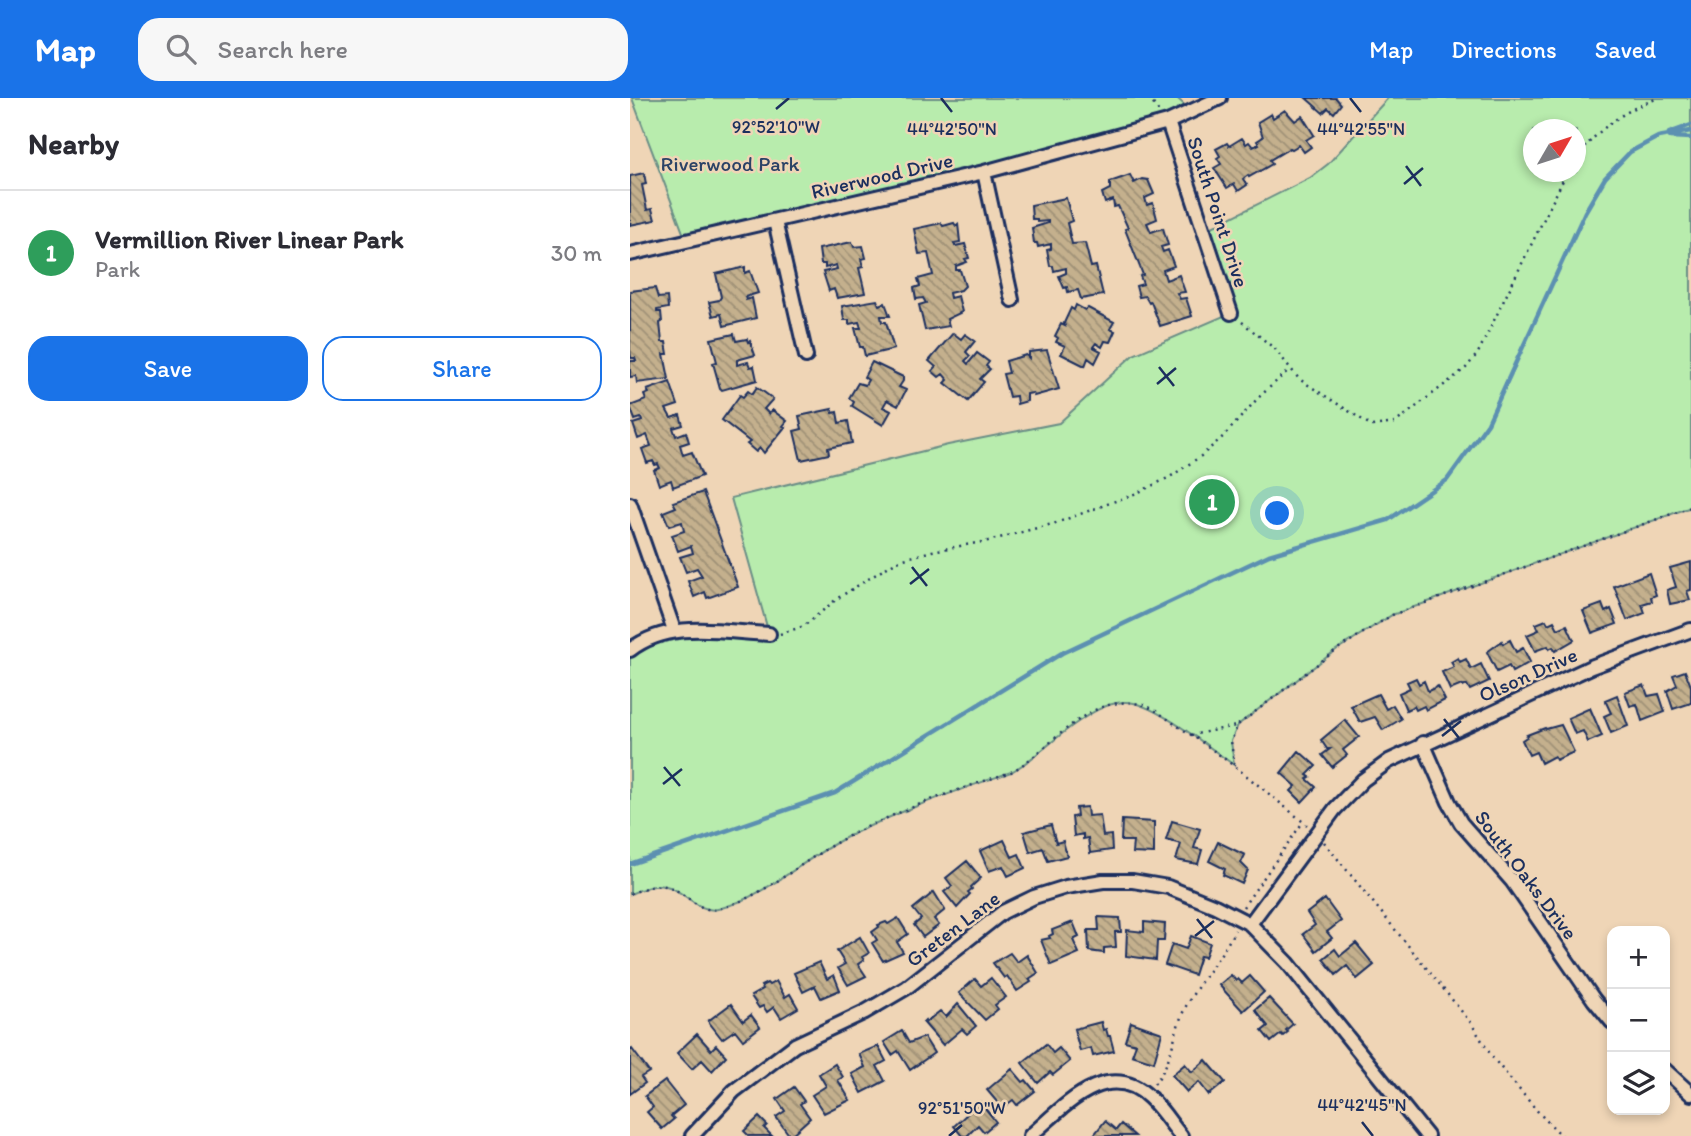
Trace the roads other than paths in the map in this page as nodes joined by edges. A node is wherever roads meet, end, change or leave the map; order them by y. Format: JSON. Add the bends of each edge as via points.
{"nodes":[{"id":1,"x":1220,"y":98,"type":"edge"},
{"id":2,"x":1168,"y":122,"type":"junction"},
{"id":3,"x":984,"y":172,"type":"junction"},
{"id":4,"x":775,"y":222,"type":"junction"},
{"id":5,"x":630,"y":254,"type":"edge"},
{"id":6,"x":1013,"y":300,"type":"dead end"},
{"id":7,"x":1231,"y":313,"type":"road end"},
{"id":8,"x":806,"y":356,"type":"dead end"},
{"id":9,"x":630,"y":504,"type":"edge"},
{"id":10,"x":674,"y":630,"type":"junction"},
{"id":11,"x":1691,"y":630,"type":"edge"},
{"id":12,"x":769,"y":634,"type":"road end"},
{"id":13,"x":630,"y":650,"type":"edge"},
{"id":14,"x":1423,"y":743,"type":"junction"},
{"id":15,"x":1245,"y":921,"type":"junction"},
{"id":16,"x":1607,"y":1016,"type":"edge"},
{"id":17,"x":1670,"y":1075,"type":"edge"},
{"id":18,"x":1691,"y":1094,"type":"edge"},
{"id":19,"x":692,"y":1136,"type":"edge"},
{"id":20,"x":1030,"y":1136,"type":"edge"},
{"id":21,"x":1181,"y":1136,"type":"edge"},
{"id":22,"x":1427,"y":1136,"type":"edge"}],
"edges":[{"from":1,"to":2,"type":"street","name":"Riverwood Drive"},
{"from":2,"to":3,"type":"street","name":"Riverwood Drive"},
{"from":2,"to":7,"type":"street","name":"South Point Drive"},
{"from":3,"to":4,"type":"street","name":"Riverwood Drive"},
{"from":3,"to":6,"type":"street"},
{"from":4,"to":5,"type":"street","name":"Riverwood Drive"},
{"from":4,"to":8,"type":"street"},
{"from":9,"to":10,"type":"street"},
{"from":10,"to":12,"type":"street"},
{"from":10,"to":13,"type":"street"},
{"from":11,"to":14,"type":"street","name":"Olson Drive","via":[[1591,667]]},
{"from":14,"to":15,"type":"street","name":"Olson Drive","via":[[1363,780]]},
{"from":14,"to":16,"type":"street","name":"South Oaks Drive","via":[[1461,823],[1512,881]]},
{"from":15,"to":19,"type":"street","name":"Greten Lane","via":[[1168,887],[1133,881],[1103,881],[1034,897],[1003,912],[906,988],[795,1045],[734,1091]]},
{"from":15,"to":22,"type":"street","name":"Greten Lane","via":[[1289,963]]},
{"from":17,"to":18,"type":"street"},
{"from":20,"to":21,"type":"street","via":[[1087,1088],[1100,1083],[1124,1084],[1146,1094]]}]}
